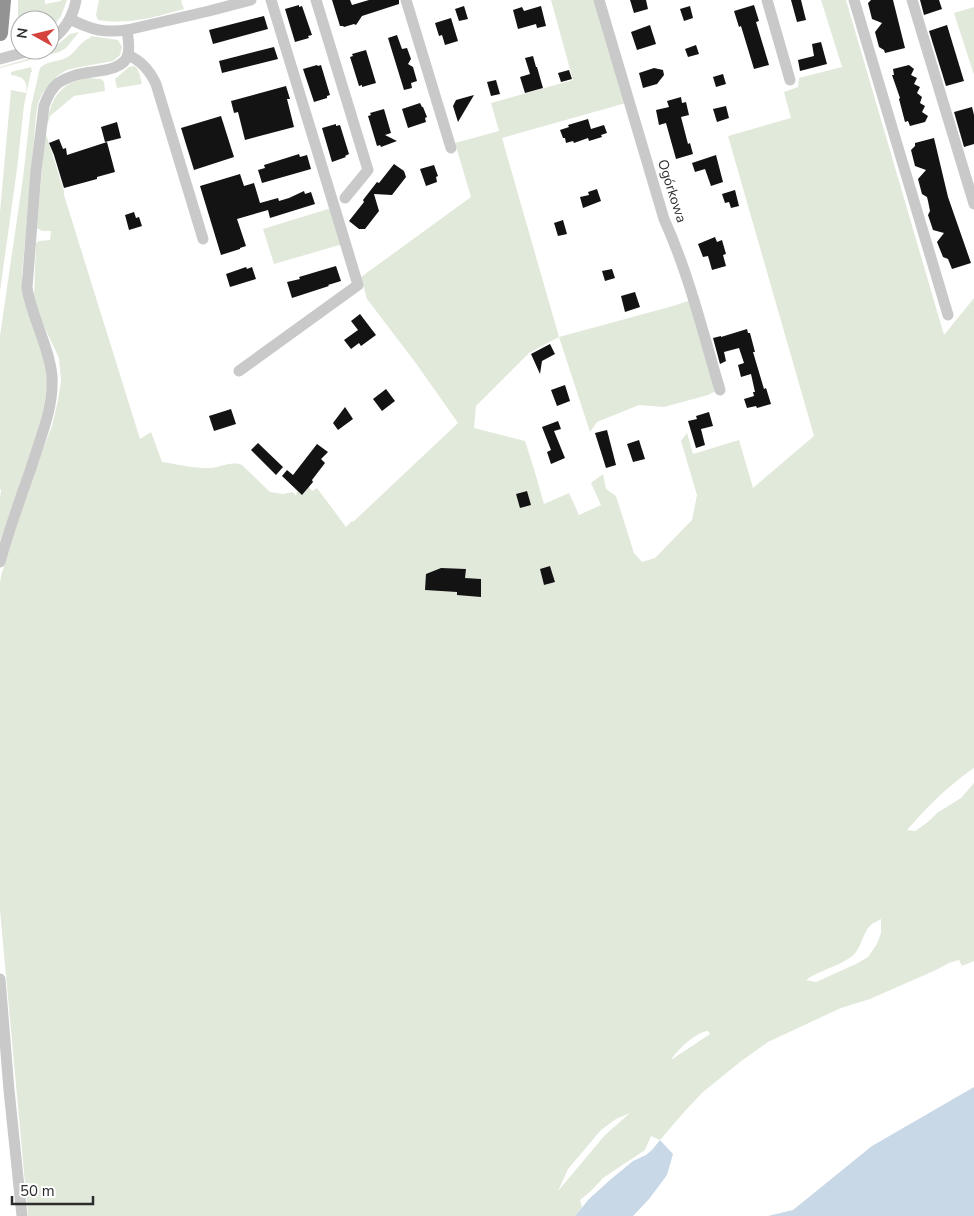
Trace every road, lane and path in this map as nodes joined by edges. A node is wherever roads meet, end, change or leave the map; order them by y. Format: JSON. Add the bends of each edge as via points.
{"nodes":[{"id":1,"x":3,"y":0,"type":"edge"},
{"id":2,"x":76,"y":0,"type":"edge"},
{"id":3,"x":251,"y":0,"type":"edge"},
{"id":4,"x":271,"y":0,"type":"edge"},
{"id":5,"x":316,"y":0,"type":"edge"},
{"id":6,"x":406,"y":0,"type":"edge"},
{"id":7,"x":599,"y":0,"type":"edge"},
{"id":8,"x":767,"y":0,"type":"edge"},
{"id":9,"x":854,"y":0,"type":"edge"},
{"id":10,"x":912,"y":0,"type":"edge"},
{"id":11,"x":70,"y":19,"type":"junction"},
{"id":12,"x":127,"y":30,"type":"junction"},
{"id":13,"x":60,"y":32,"type":"edge"},
{"id":14,"x":0,"y":33,"type":"edge"},
{"id":15,"x":128,"y":55,"type":"junction"},
{"id":16,"x":790,"y":80,"type":"dead end"},
{"id":17,"x":451,"y":148,"type":"dead end"},
{"id":18,"x":345,"y":198,"type":"dead end"},
{"id":19,"x":974,"y":204,"type":"edge"},
{"id":20,"x":202,"y":239,"type":"dead end"},
{"id":21,"x":948,"y":315,"type":"dead end"},
{"id":22,"x":239,"y":371,"type":"dead end"},
{"id":23,"x":720,"y":390,"type":"dead end"},
{"id":24,"x":0,"y":562,"type":"edge"},
{"id":25,"x":0,"y":979,"type":"edge"},
{"id":26,"x":22,"y":1216,"type":"edge"}],
"edges":[{"from":1,"to":14,"type":"highway"},
{"from":2,"to":11,"type":"street"},
{"from":3,"to":12,"type":"street"},
{"from":4,"to":22,"type":"street","via":[[358,285]]},
{"from":5,"to":18,"type":"street","via":[[368,170]]},
{"from":6,"to":17,"type":"street"},
{"from":7,"to":23,"type":"street","name":"Ogórkowa","via":[[664,220],[696,306]]},
{"from":8,"to":16,"type":"street"},
{"from":9,"to":21,"type":"street"},
{"from":10,"to":19,"type":"street"},
{"from":11,"to":12,"type":"street","via":[[99,30]]},
{"from":11,"to":13,"type":"street"},
{"from":12,"to":15,"type":"street"},
{"from":15,"to":20,"type":"street","via":[[146,67],[156,84]]},
{"from":15,"to":24,"type":"street","via":[[116,67],[77,74],[57,84],[47,96],[44,106],[27,288],[49,360],[51,399]]},
{"from":25,"to":26,"type":"street"}]}
